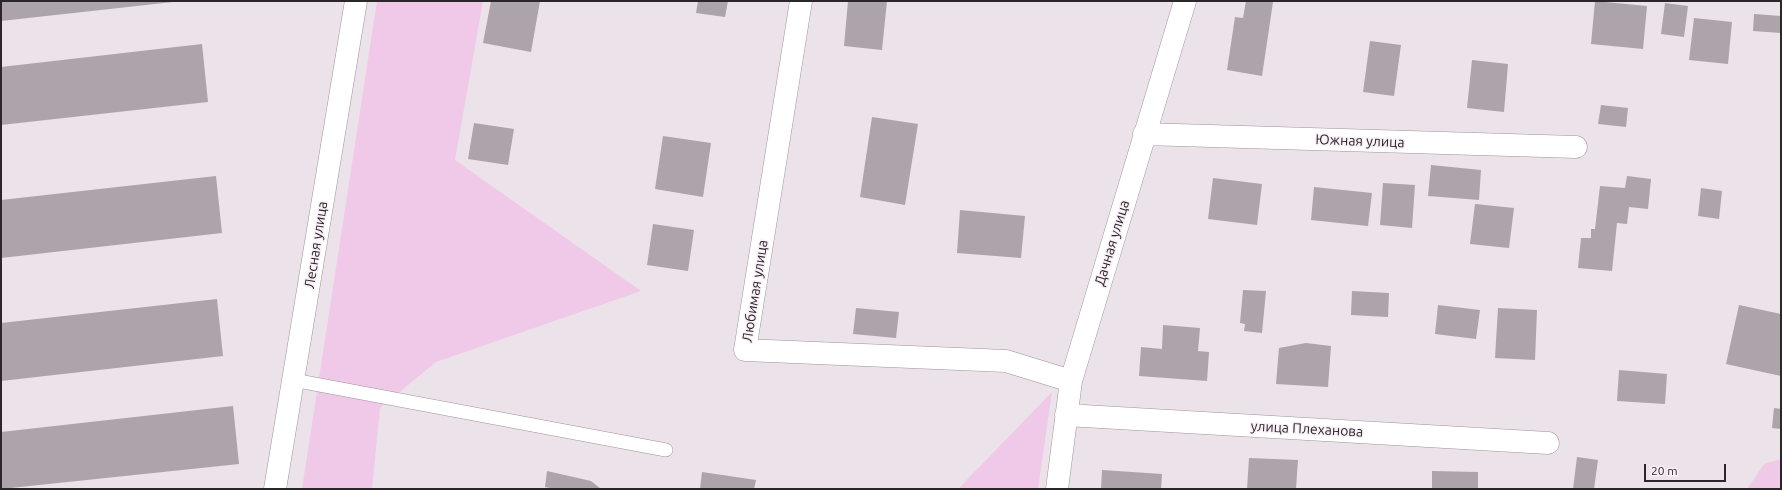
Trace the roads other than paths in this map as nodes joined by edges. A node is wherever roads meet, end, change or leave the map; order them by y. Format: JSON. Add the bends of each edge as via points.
{"nodes":[{"id":1,"x":356,"y":1,"type":"edge"},
{"id":2,"x":801,"y":1,"type":"edge"},
{"id":3,"x":1185,"y":1,"type":"edge"},
{"id":4,"x":1144,"y":134,"type":"junction"},
{"id":5,"x":1576,"y":147,"type":"dead end"},
{"id":6,"x":293,"y":380,"type":"junction"},
{"id":7,"x":1071,"y":381,"type":"junction"},
{"id":8,"x":1066,"y":415,"type":"junction"},
{"id":9,"x":1548,"y":442,"type":"dead end"},
{"id":10,"x":666,"y":450,"type":"dead end"},
{"id":11,"x":275,"y":489,"type":"edge"},
{"id":12,"x":1057,"y":489,"type":"edge"}],
"edges":[{"from":1,"to":6,"type":"street","name":"Лесная улица"},
{"from":2,"to":7,"type":"street","name":"Любимая улица","via":[[745,350],[1006,361]]},
{"from":3,"to":4,"type":"street","name":"Дачная улица"},
{"from":4,"to":5,"type":"street","name":"Южная улица"},
{"from":4,"to":7,"type":"street","name":"Дачная улица"},
{"from":6,"to":10,"type":"lane"},
{"from":6,"to":11,"type":"street","name":"Лесная улица"},
{"from":7,"to":8,"type":"street","name":"Дачная улица"},
{"from":8,"to":9,"type":"street","name":"улица Плеханова"},
{"from":8,"to":12,"type":"street","name":"Дачная улица"}]}
